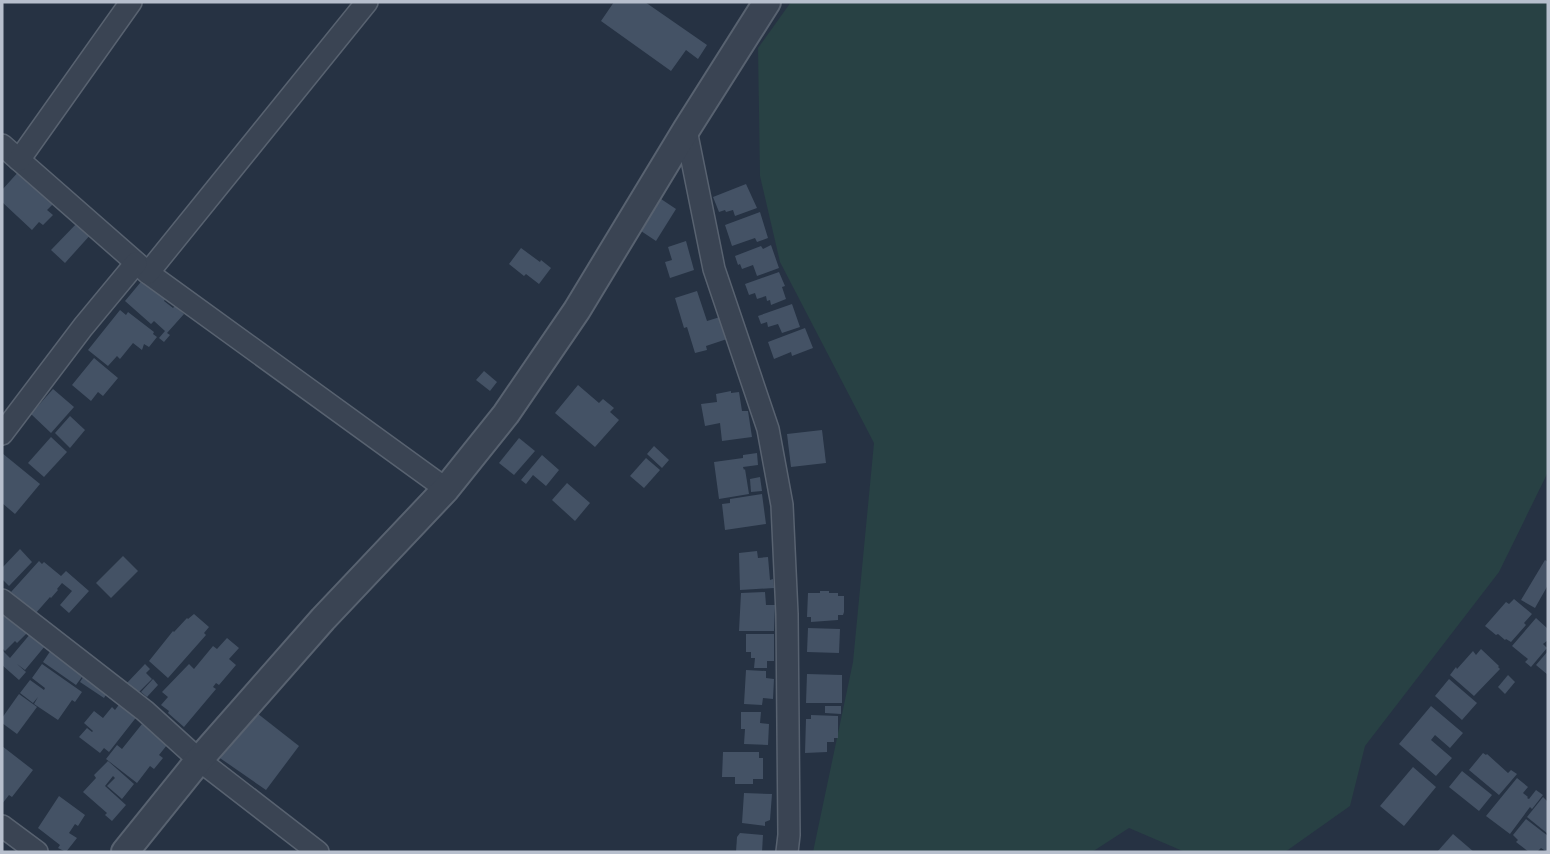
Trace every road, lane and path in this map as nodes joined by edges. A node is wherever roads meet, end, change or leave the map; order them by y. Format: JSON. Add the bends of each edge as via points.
{"nodes":[{"id":1,"x":131,"y":2,"type":"edge"},
{"id":2,"x":367,"y":2,"type":"edge"},
{"id":3,"x":766,"y":2,"type":"edge"},
{"id":4,"x":686,"y":130,"type":"junction"},
{"id":5,"x":2,"y":145,"type":"edge"},
{"id":6,"x":19,"y":160,"type":"junction"},
{"id":7,"x":142,"y":268,"type":"junction"},
{"id":8,"x":2,"y":435,"type":"edge"},
{"id":9,"x":446,"y":489,"type":"junction"},
{"id":10,"x":2,"y":600,"type":"edge"},
{"id":11,"x":199,"y":760,"type":"junction"},
{"id":12,"x":2,"y":826,"type":"edge"},
{"id":13,"x":37,"y":852,"type":"edge"},
{"id":14,"x":125,"y":852,"type":"edge"},
{"id":15,"x":317,"y":852,"type":"edge"},
{"id":16,"x":787,"y":852,"type":"edge"}],
"edges":[{"from":1,"to":6,"type":"street"},
{"from":2,"to":7,"type":"street"},
{"from":3,"to":4,"type":"street"},
{"from":4,"to":9,"type":"street","via":[[577,310],[506,414]]},
{"from":4,"to":16,"type":"street","via":[[714,269],[768,429],[782,505]]},
{"from":5,"to":6,"type":"street"},
{"from":6,"to":7,"type":"street"},
{"from":7,"to":8,"type":"street","via":[[83,327]]},
{"from":7,"to":9,"type":"street"},
{"from":9,"to":11,"type":"street"},
{"from":10,"to":11,"type":"street","via":[[145,711]]},
{"from":11,"to":14,"type":"street"},
{"from":11,"to":15,"type":"street"},
{"from":12,"to":13,"type":"street"}]}
